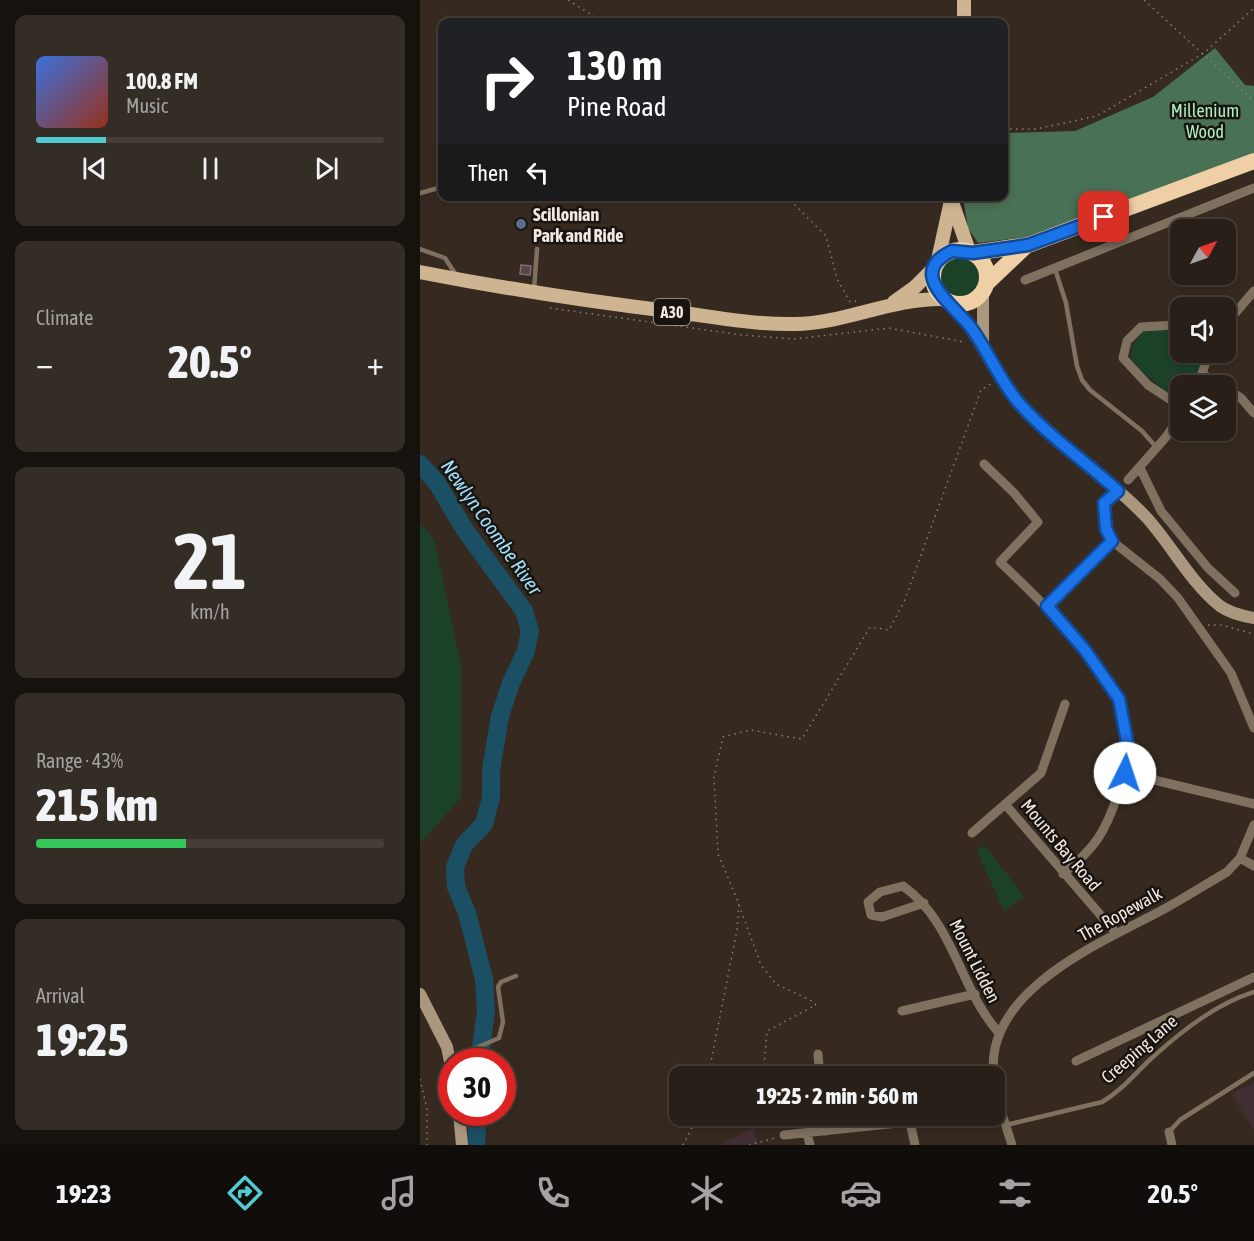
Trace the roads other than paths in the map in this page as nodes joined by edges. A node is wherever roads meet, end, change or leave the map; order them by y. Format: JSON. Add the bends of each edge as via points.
{"nodes":[{"id":1,"x":964,"y":0,"type":"edge"},
{"id":2,"x":964,"y":18,"type":"edge"},
{"id":3,"x":1254,"y":161,"type":"edge"},
{"id":4,"x":1254,"y":188,"type":"edge"},
{"id":5,"x":438,"y":189,"type":"edge"},
{"id":6,"x":420,"y":193,"type":"edge"},
{"id":7,"x":951,"y":201,"type":"edge"},
{"id":8,"x":953,"y":201,"type":"edge"},
{"id":9,"x":1028,"y":245,"type":"junction"},
{"id":10,"x":420,"y":249,"type":"edge"},
{"id":11,"x":537,"y":249,"type":"dead end"},
{"id":12,"x":971,"y":252,"type":"junction"},
{"id":13,"x":936,"y":264,"type":"junction"},
{"id":14,"x":1055,"y":269,"type":"junction"},
{"id":15,"x":420,"y":272,"type":"edge"},
{"id":16,"x":459,"y":280,"type":"junction"},
{"id":17,"x":1025,"y":280,"type":"dead end"},
{"id":18,"x":985,"y":288,"type":"junction"},
{"id":19,"x":1254,"y":291,"type":"edge"},
{"id":20,"x":533,"y":293,"type":"junction"},
{"id":21,"x":945,"y":301,"type":"junction"},
{"id":22,"x":890,"y":304,"type":"junction"},
{"id":23,"x":1236,"y":312,"type":"edge"},
{"id":24,"x":1170,"y":325,"type":"edge"},
{"id":25,"x":983,"y":345,"type":"junction"},
{"id":26,"x":1206,"y":363,"type":"edge"},
{"id":27,"x":1203,"y":374,"type":"edge"},
{"id":28,"x":1236,"y":395,"type":"edge"},
{"id":29,"x":1170,"y":399,"type":"edge"},
{"id":30,"x":1254,"y":413,"type":"edge"},
{"id":31,"x":1170,"y":430,"type":"edge"},
{"id":32,"x":1157,"y":448,"type":"junction"},
{"id":33,"x":984,"y":464,"type":"dead end"},
{"id":34,"x":1140,"y":468,"type":"junction"},
{"id":35,"x":1128,"y":480,"type":"dead end"},
{"id":36,"x":1118,"y":491,"type":"junction"},
{"id":37,"x":1112,"y":541,"type":"junction"},
{"id":38,"x":1235,"y":593,"type":"dead end"},
{"id":39,"x":1047,"y":606,"type":"junction"},
{"id":40,"x":1254,"y":618,"type":"edge"},
{"id":41,"x":1065,"y":704,"type":"dead end"},
{"id":42,"x":1254,"y":728,"type":"edge"},
{"id":43,"x":1125,"y":773,"type":"junction"},
{"id":44,"x":1005,"y":804,"type":"junction"},
{"id":45,"x":1254,"y":804,"type":"edge"},
{"id":46,"x":1254,"y":825,"type":"edge"},
{"id":47,"x":972,"y":833,"type":"dead end"},
{"id":48,"x":1240,"y":858,"type":"junction"},
{"id":49,"x":1254,"y":866,"type":"edge"},
{"id":50,"x":1063,"y":874,"type":"junction"},
{"id":51,"x":924,"y":903,"type":"junction"},
{"id":52,"x":1116,"y":933,"type":"junction"},
{"id":53,"x":516,"y":976,"type":"dead end"},
{"id":54,"x":1254,"y":976,"type":"edge"},
{"id":55,"x":1254,"y":992,"type":"edge"},
{"id":56,"x":420,"y":994,"type":"edge"},
{"id":57,"x":975,"y":994,"type":"junction"},
{"id":58,"x":902,"y":1011,"type":"dead end"},
{"id":59,"x":999,"y":1033,"type":"junction"},
{"id":60,"x":447,"y":1048,"type":"edge"},
{"id":61,"x":477,"y":1048,"type":"edge"},
{"id":62,"x":818,"y":1054,"type":"dead end"},
{"id":63,"x":1076,"y":1061,"type":"dead end"},
{"id":64,"x":819,"y":1066,"type":"edge"},
{"id":65,"x":992,"y":1066,"type":"edge"},
{"id":66,"x":1254,"y":1073,"type":"edge"},
{"id":67,"x":1006,"y":1125,"type":"joint"},
{"id":68,"x":462,"y":1126,"type":"edge"},
{"id":69,"x":826,"y":1126,"type":"edge"},
{"id":70,"x":873,"y":1126,"type":"edge"},
{"id":71,"x":911,"y":1126,"type":"edge"},
{"id":72,"x":826,"y":1131,"type":"junction"},
{"id":73,"x":1169,"y":1132,"type":"joint"},
{"id":74,"x":807,"y":1133,"type":"junction"},
{"id":75,"x":783,"y":1136,"type":"road end"},
{"id":76,"x":462,"y":1145,"type":"edge"},
{"id":77,"x":810,"y":1145,"type":"edge"},
{"id":78,"x":915,"y":1145,"type":"edge"},
{"id":79,"x":1012,"y":1145,"type":"edge"},
{"id":80,"x":1172,"y":1145,"type":"edge"}],
"edges":[{"from":1,"to":2,"type":"main road"},
{"from":3,"to":9,"type":"highway"},
{"from":4,"to":14,"type":"street"},
{"from":5,"to":6,"type":"lane"},
{"from":7,"to":13,"type":"main road"},
{"from":8,"to":12,"type":"main road"},
{"from":9,"to":12,"type":"highway"},
{"from":9,"to":18,"type":"highway"},
{"from":10,"to":16,"type":"lane","via":[[445,258]]},
{"from":11,"to":20,"type":"lane"},
{"from":12,"to":13,"type":"highway","via":[[952,251]]},
{"from":12,"to":18,"type":"highway","via":[[984,264]]},
{"from":13,"to":21,"type":"highway","via":[[933,285]]},
{"from":13,"to":22,"type":"main road","number":"A30","via":[[915,287]]},
{"from":14,"to":17,"type":"street"},
{"from":14,"to":32,"type":"lane","via":[[1082,380]]},
{"from":15,"to":16,"type":"main road","number":"A30"},
{"from":16,"to":20,"type":"main road","number":"A30"},
{"from":18,"to":21,"type":"highway","via":[[969,304]]},
{"from":18,"to":25,"type":"street"},
{"from":19,"to":23,"type":"street"},
{"from":20,"to":22,"type":"main road","number":"A30","via":[[756,323],[831,321]]},
{"from":21,"to":22,"type":"main road","number":"A30","via":[[920,298]]},
{"from":21,"to":25,"type":"street","via":[[964,317]]},
{"from":24,"to":29,"type":"street","via":[[1141,327],[1127,341],[1122,358]]},
{"from":25,"to":36,"type":"street","via":[[1000,379],[1042,425]]},
{"from":26,"to":27,"type":"street"},
{"from":28,"to":30,"type":"street"},
{"from":31,"to":32,"type":"street"},
{"from":32,"to":34,"type":"street"},
{"from":33,"to":39,"type":"street","via":[[1038,522],[1000,562]]},
{"from":34,"to":35,"type":"street"},
{"from":34,"to":38,"type":"street","via":[[1161,511],[1208,568]]},
{"from":36,"to":37,"type":"street","via":[[1104,503],[1106,529]]},
{"from":36,"to":40,"type":"street","via":[[1146,518],[1207,593],[1234,614]]},
{"from":37,"to":39,"type":"street"},
{"from":37,"to":42,"type":"street","via":[[1160,579],[1198,627],[1231,674]]},
{"from":39,"to":43,"type":"street","via":[[1085,650],[1119,699],[1128,746]]},
{"from":41,"to":44,"type":"street","via":[[1041,773]]},
{"from":43,"to":45,"type":"street"},
{"from":43,"to":50,"type":"street","via":[[1109,821],[1090,852]]},
{"from":44,"to":47,"type":"street"},
{"from":44,"to":50,"type":"street","name":"Mounts Bay Road"},
{"from":46,"to":48,"type":"street","name":"The Ropewalk"},
{"from":48,"to":49,"type":"street"},
{"from":48,"to":52,"type":"street","name":"The Ropewalk","via":[[1227,872]]},
{"from":50,"to":52,"type":"street","name":"Mounts Bay Road"},
{"from":51,"to":51,"type":"street","name":"Mount Lidden","via":[[903,886],[880,892],[868,902],[871,915],[882,917]]},
{"from":51,"to":57,"type":"street","name":"Mount Lidden","via":[[944,932]]},
{"from":52,"to":59,"type":"street","name":"The Ropewalk","via":[[1027,992]]},
{"from":53,"to":61,"type":"lane","via":[[498,987],[503,1022],[499,1038]]},
{"from":54,"to":63,"type":"street"},
{"from":55,"to":67,"type":"lane","name":"Creeping Lane","via":[[1220,1006],[1195,1023],[1102,1102]]},
{"from":56,"to":60,"type":"street"},
{"from":57,"to":58,"type":"street"},
{"from":57,"to":59,"type":"street","name":"Mount Lidden","via":[[987,1020]]},
{"from":59,"to":65,"type":"street"},
{"from":62,"to":64,"type":"street"},
{"from":66,"to":73,"type":"lane","via":[[1180,1120]]},
{"from":67,"to":79,"type":"street"},
{"from":68,"to":76,"type":"street"},
{"from":69,"to":72,"type":"street"},
{"from":70,"to":72,"type":"street"},
{"from":71,"to":78,"type":"street"},
{"from":72,"to":74,"type":"street"},
{"from":73,"to":80,"type":"street"},
{"from":74,"to":75,"type":"street"},
{"from":74,"to":77,"type":"street"}]}
